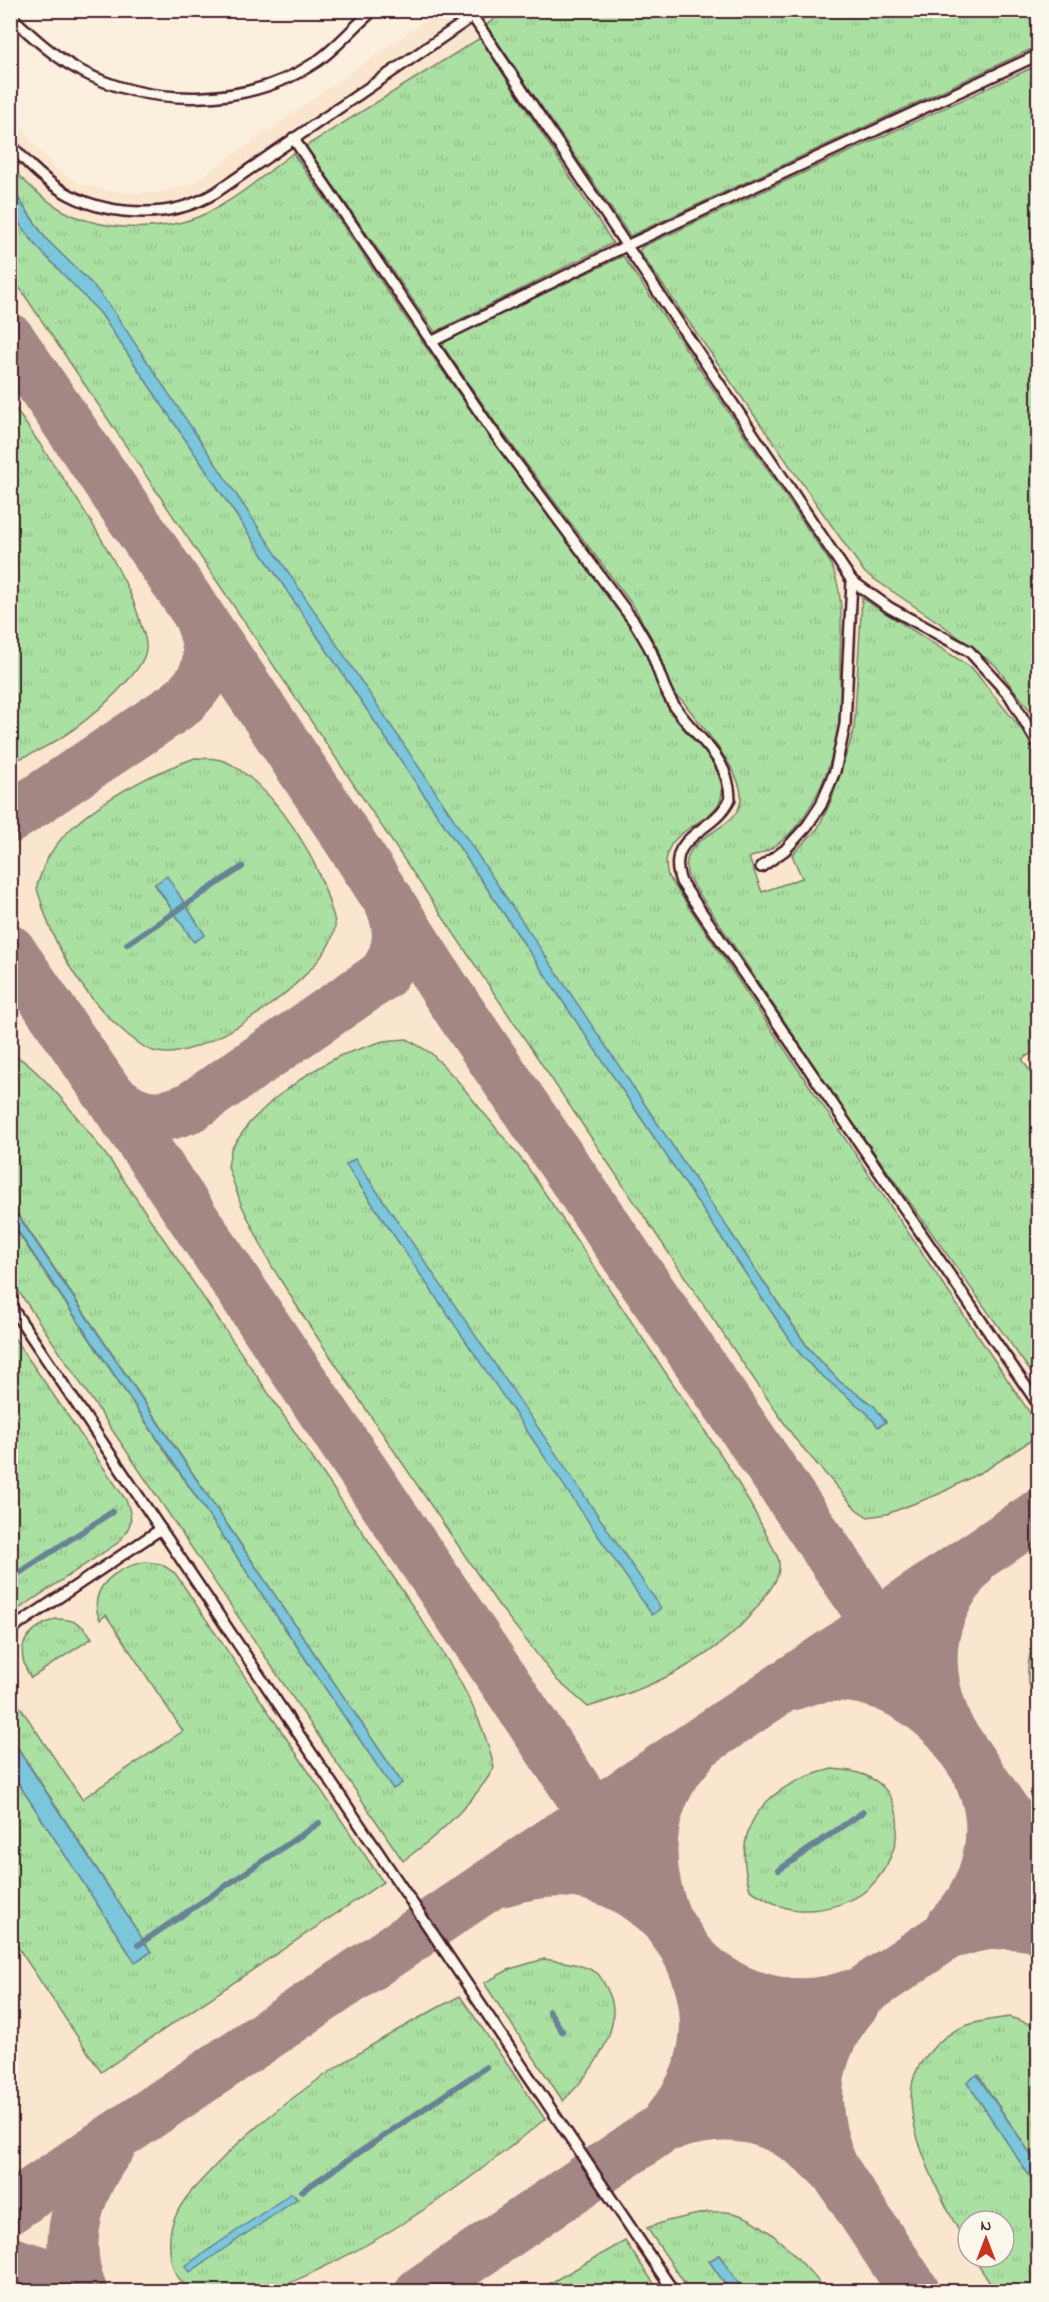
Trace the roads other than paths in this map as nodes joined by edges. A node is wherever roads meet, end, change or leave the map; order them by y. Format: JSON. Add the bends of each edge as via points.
{"nodes":[{"id":1,"x":374,"y":10,"type":"edge"},
{"id":2,"x":482,"y":10,"type":"edge"},
{"id":3,"x":10,"y":15,"type":"edge"},
{"id":4,"x":473,"y":17,"type":"junction"},
{"id":5,"x":1038,"y":55,"type":"edge"},
{"id":6,"x":293,"y":138,"type":"junction"},
{"id":7,"x":10,"y":143,"type":"edge"},
{"id":8,"x":626,"y":246,"type":"junction"},
{"id":9,"x":431,"y":342,"type":"junction"},
{"id":10,"x":852,"y":581,"type":"junction"},
{"id":11,"x":1038,"y":744,"type":"edge"},
{"id":12,"x":761,"y":867,"type":"dead end"},
{"id":13,"x":10,"y":1305,"type":"edge"},
{"id":14,"x":1038,"y":1404,"type":"edge"},
{"id":15,"x":161,"y":1529,"type":"junction"},
{"id":16,"x":10,"y":1630,"type":"edge"},
{"id":17,"x":674,"y":2292,"type":"edge"}],
"edges":[{"from":1,"to":3,"type":"lane","via":[[298,73],[250,90],[199,97],[138,92],[96,79],[59,58]]},
{"from":2,"to":4,"type":"lane"},
{"from":4,"to":6,"type":"lane"},
{"from":4,"to":8,"type":"lane"},
{"from":5,"to":8,"type":"lane"},
{"from":6,"to":7,"type":"lane","via":[[202,201],[153,212],[112,210],[78,201],[39,174]]},
{"from":6,"to":9,"type":"lane"},
{"from":8,"to":9,"type":"lane"},
{"from":8,"to":10,"type":"lane"},
{"from":9,"to":14,"type":"lane","via":[[635,623],[672,703],[707,744],[727,777],[730,799],[725,809],[680,848],[676,866],[681,882]]},
{"from":10,"to":11,"type":"lane","via":[[890,608],[969,651],[1010,696]]},
{"from":10,"to":12,"type":"lane","via":[[845,725],[835,771],[807,826],[785,850]]},
{"from":13,"to":15,"type":"lane"},
{"from":15,"to":16,"type":"lane"},
{"from":15,"to":17,"type":"lane"}]}
